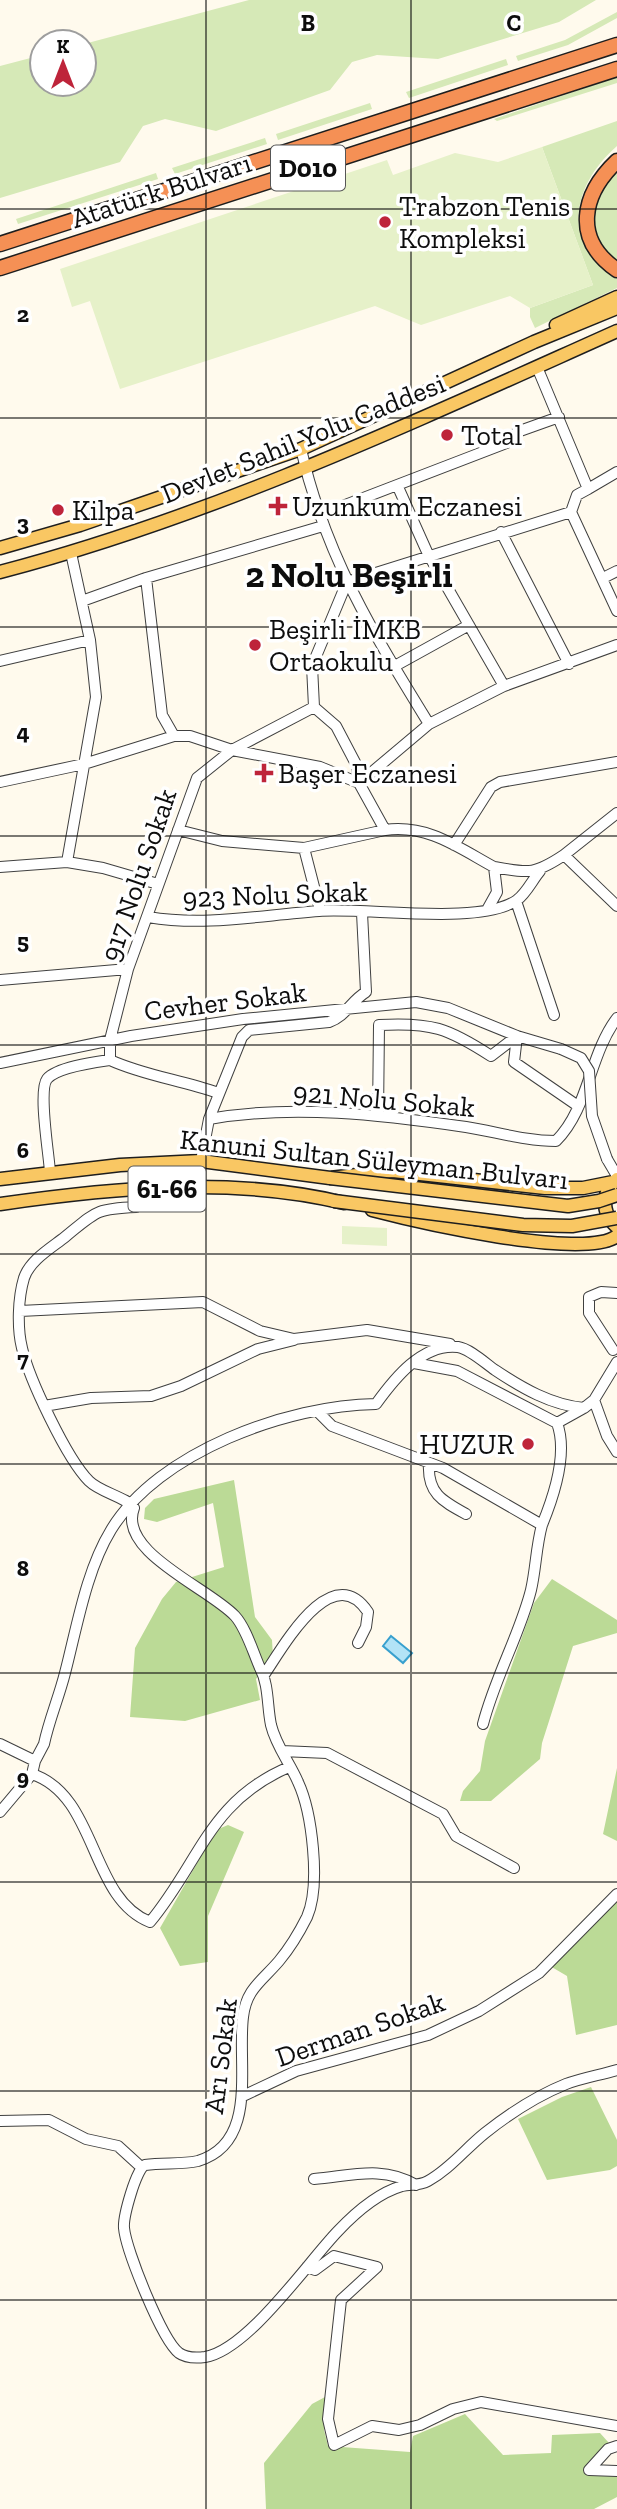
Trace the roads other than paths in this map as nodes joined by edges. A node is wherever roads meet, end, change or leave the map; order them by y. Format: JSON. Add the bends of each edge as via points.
{"nodes":[{"id":1,"x":617,"y":46,"type":"edge"},
{"id":2,"x":617,"y":69,"type":"edge"},
{"id":3,"x":617,"y":161,"type":"edge"},
{"id":4,"x":0,"y":243,"type":"edge"},
{"id":5,"x":0,"y":269,"type":"edge"},
{"id":6,"x":617,"y":270,"type":"edge"},
{"id":7,"x":617,"y":297,"type":"edge"},
{"id":8,"x":617,"y":308,"type":"edge"},
{"id":9,"x":617,"y":331,"type":"edge"},
{"id":10,"x":534,"y":342,"type":"junction"},
{"id":11,"x":537,"y":367,"type":"junction"},
{"id":12,"x":559,"y":417,"type":"junction"},
{"id":13,"x":301,"y":449,"type":"junction"},
{"id":14,"x":305,"y":468,"type":"junction"},
{"id":15,"x":617,"y":472,"type":"edge"},
{"id":16,"x":398,"y":487,"type":"junction"},
{"id":17,"x":588,"y":489,"type":"junction"},
{"id":18,"x":571,"y":512,"type":"junction"},
{"id":19,"x":319,"y":515,"type":"junction"},
{"id":20,"x":323,"y":526,"type":"junction"},
{"id":21,"x":501,"y":532,"type":"junction"},
{"id":22,"x":0,"y":548,"type":"edge"},
{"id":23,"x":71,"y":553,"type":"junction"},
{"id":24,"x":428,"y":554,"type":"junction"},
{"id":25,"x":617,"y":571,"type":"edge"},
{"id":26,"x":0,"y":572,"type":"edge"},
{"id":27,"x":146,"y":578,"type":"junction"},
{"id":28,"x":603,"y":578,"type":"junction"},
{"id":29,"x":347,"y":582,"type":"junction"},
{"id":30,"x":82,"y":601,"type":"junction"},
{"id":31,"x":617,"y":611,"type":"edge"},
{"id":32,"x":469,"y":625,"type":"junction"},
{"id":33,"x":90,"y":640,"type":"junction"},
{"id":34,"x":617,"y":645,"type":"edge"},
{"id":35,"x":0,"y":661,"type":"edge"},
{"id":36,"x":569,"y":664,"type":"junction"},
{"id":37,"x":393,"y":667,"type":"junction"},
{"id":38,"x":504,"y":686,"type":"junction"},
{"id":39,"x":314,"y":707,"type":"junction"},
{"id":40,"x":429,"y":724,"type":"junction"},
{"id":41,"x":174,"y":736,"type":"junction"},
{"id":42,"x":232,"y":751,"type":"junction"},
{"id":43,"x":617,"y":762,"type":"edge"},
{"id":44,"x":84,"y":764,"type":"junction"},
{"id":45,"x":0,"y":782,"type":"edge"},
{"id":46,"x":359,"y":783,"type":"junction"},
{"id":47,"x":617,"y":813,"type":"edge"},
{"id":48,"x":178,"y":830,"type":"junction"},
{"id":49,"x":385,"y":830,"type":"junction"},
{"id":50,"x":454,"y":845,"type":"junction"},
{"id":51,"x":304,"y":848,"type":"junction"},
{"id":52,"x":564,"y":855,"type":"junction"},
{"id":53,"x":67,"y":862,"type":"junction"},
{"id":54,"x":0,"y":867,"type":"edge"},
{"id":55,"x":494,"y":867,"type":"junction"},
{"id":56,"x":540,"y":871,"type":"junction"},
{"id":57,"x":158,"y":884,"type":"junction"},
{"id":58,"x":516,"y":901,"type":"junction"},
{"id":59,"x":617,"y":905,"type":"edge"},
{"id":60,"x":487,"y":909,"type":"junction"},
{"id":61,"x":320,"y":911,"type":"junction"},
{"id":62,"x":362,"y":913,"type":"junction"},
{"id":63,"x":148,"y":917,"type":"junction"},
{"id":64,"x":128,"y":969,"type":"junction"},
{"id":65,"x":0,"y":980,"type":"edge"},
{"id":66,"x":347,"y":1011,"type":"junction"},
{"id":67,"x":554,"y":1015,"type":"dead end"},
{"id":68,"x":617,"y":1018,"type":"edge"},
{"id":69,"x":517,"y":1036,"type":"junction"},
{"id":70,"x":110,"y":1040,"type":"junction"},
{"id":71,"x":110,"y":1060,"type":"junction"},
{"id":72,"x":0,"y":1063,"type":"edge"},
{"id":73,"x":218,"y":1093,"type":"junction"},
{"id":74,"x":578,"y":1106,"type":"junction"},
{"id":75,"x":378,"y":1116,"type":"junction"},
{"id":76,"x":209,"y":1119,"type":"junction"},
{"id":77,"x":201,"y":1161,"type":"junction"},
{"id":78,"x":50,"y":1172,"type":"junction"},
{"id":79,"x":331,"y":1178,"type":"junction"},
{"id":80,"x":0,"y":1179,"type":"edge"},
{"id":81,"x":616,"y":1179,"type":"edge"},
{"id":82,"x":617,"y":1195,"type":"edge"},
{"id":83,"x":334,"y":1201,"type":"junction"},
{"id":84,"x":0,"y":1204,"type":"edge"},
{"id":85,"x":136,"y":1207,"type":"dead end"},
{"id":86,"x":617,"y":1218,"type":"edge"},
{"id":87,"x":617,"y":1227,"type":"edge"},
{"id":88,"x":617,"y":1237,"type":"edge"},
{"id":89,"x":617,"y":1293,"type":"edge"},
{"id":90,"x":20,"y":1311,"type":"junction"},
{"id":91,"x":294,"y":1339,"type":"junction"},
{"id":92,"x":615,"y":1345,"type":"edge"},
{"id":93,"x":460,"y":1347,"type":"junction"},
{"id":94,"x":414,"y":1363,"type":"junction"},
{"id":95,"x":617,"y":1363,"type":"edge"},
{"id":96,"x":609,"y":1373,"type":"junction"},
{"id":97,"x":594,"y":1400,"type":"junction"},
{"id":98,"x":44,"y":1406,"type":"junction"},
{"id":99,"x":584,"y":1408,"type":"junction"},
{"id":100,"x":317,"y":1411,"type":"junction"},
{"id":101,"x":557,"y":1423,"type":"junction"},
{"id":102,"x":617,"y":1452,"type":"edge"},
{"id":103,"x":429,"y":1463,"type":"junction"},
{"id":104,"x":131,"y":1503,"type":"junction"},
{"id":105,"x":466,"y":1514,"type":"dead end"},
{"id":106,"x":542,"y":1525,"type":"junction"},
{"id":107,"x":358,"y":1643,"type":"dead end"},
{"id":108,"x":264,"y":1675,"type":"junction"},
{"id":109,"x":483,"y":1724,"type":"dead end"},
{"id":110,"x":0,"y":1744,"type":"edge"},
{"id":111,"x":282,"y":1751,"type":"junction"},
{"id":112,"x":35,"y":1761,"type":"junction"},
{"id":113,"x":289,"y":1767,"type":"junction"},
{"id":114,"x":33,"y":1774,"type":"junction"},
{"id":115,"x":0,"y":1812,"type":"edge"},
{"id":116,"x":514,"y":1868,"type":"dead end"},
{"id":117,"x":617,"y":1894,"type":"edge"},
{"id":118,"x":617,"y":2070,"type":"edge"},
{"id":119,"x":243,"y":2096,"type":"junction"},
{"id":120,"x":0,"y":2121,"type":"edge"},
{"id":121,"x":141,"y":2167,"type":"junction"},
{"id":122,"x":314,"y":2179,"type":"dead end"},
{"id":123,"x":416,"y":2186,"type":"junction"},
{"id":124,"x":307,"y":2267,"type":"junction"},
{"id":125,"x":617,"y":2426,"type":"edge"},
{"id":126,"x":617,"y":2446,"type":"edge"},
{"id":127,"x":617,"y":2471,"type":"edge"}],
"edges":[{"from":1,"to":4,"type":"highway","name":"Atatürk Bulvarı","number":"D010"},
{"from":2,"to":5,"type":"highway","name":"Atatürk Bulvarı","number":"D010"},
{"from":3,"to":6,"type":"highway","via":[[600,177],[588,201],[586,222],[592,243]]},
{"from":7,"to":10,"type":"main road","via":[[555,326]]},
{"from":8,"to":10,"type":"main road","name":"Devlet Sahil Yolu Caddesi"},
{"from":9,"to":11,"type":"main road","name":"Devlet Sahil Yolu Caddesi"},
{"from":10,"to":13,"type":"main road","name":"Devlet Sahil Yolu Caddesi"},
{"from":11,"to":12,"type":"street"},
{"from":11,"to":14,"type":"main road","name":"Devlet Sahil Yolu Caddesi"},
{"from":12,"to":16,"type":"street"},
{"from":12,"to":17,"type":"street"},
{"from":13,"to":14,"type":"street"},
{"from":13,"to":22,"type":"main road","name":"Devlet Sahil Yolu Caddesi"},
{"from":14,"to":19,"type":"street"},
{"from":14,"to":23,"type":"main road","name":"Devlet Sahil Yolu Caddesi"},
{"from":15,"to":17,"type":"street"},
{"from":16,"to":19,"type":"street"},
{"from":16,"to":24,"type":"street"},
{"from":17,"to":18,"type":"street","via":[[577,495]]},
{"from":18,"to":21,"type":"street"},
{"from":18,"to":28,"type":"street"},
{"from":19,"to":20,"type":"street"},
{"from":20,"to":27,"type":"street"},
{"from":20,"to":29,"type":"street"},
{"from":21,"to":24,"type":"street"},
{"from":21,"to":36,"type":"street"},
{"from":23,"to":26,"type":"main road","name":"Devlet Sahil Yolu Caddesi"},
{"from":23,"to":30,"type":"street"},
{"from":24,"to":29,"type":"street"},
{"from":24,"to":32,"type":"street"},
{"from":25,"to":28,"type":"street"},
{"from":27,"to":30,"type":"street"},
{"from":27,"to":41,"type":"street","via":[[162,715]]},
{"from":28,"to":31,"type":"street"},
{"from":29,"to":37,"type":"street"},
{"from":29,"to":39,"type":"street","via":[[312,666]]},
{"from":30,"to":33,"type":"street"},
{"from":32,"to":37,"type":"street"},
{"from":32,"to":38,"type":"street"},
{"from":33,"to":35,"type":"street"},
{"from":33,"to":44,"type":"street","via":[[96,697]]},
{"from":34,"to":36,"type":"street"},
{"from":36,"to":38,"type":"street"},
{"from":37,"to":40,"type":"street"},
{"from":38,"to":40,"type":"street"},
{"from":39,"to":42,"type":"street","name":"917 Nolu Sokak"},
{"from":39,"to":46,"type":"street","via":[[336,726],[357,766]]},
{"from":40,"to":46,"type":"street"},
{"from":41,"to":42,"type":"street","via":[[207,740]]},
{"from":41,"to":44,"type":"street"},
{"from":42,"to":46,"type":"street","via":[[320,767]]},
{"from":42,"to":48,"type":"street","name":"917 Nolu Sokak","via":[[197,778]]},
{"from":43,"to":50,"type":"street","via":[[500,782],[491,787]]},
{"from":44,"to":45,"type":"street"},
{"from":44,"to":53,"type":"street"},
{"from":46,"to":49,"type":"street"},
{"from":47,"to":52,"type":"street"},
{"from":48,"to":51,"type":"street","via":[[222,841]]},
{"from":48,"to":57,"type":"street","name":"917 Nolu Sokak"},
{"from":49,"to":50,"type":"street","via":[[415,828]]},
{"from":49,"to":51,"type":"street"},
{"from":50,"to":55,"type":"street"},
{"from":51,"to":61,"type":"street"},
{"from":52,"to":56,"type":"street"},
{"from":52,"to":59,"type":"street"},
{"from":53,"to":54,"type":"street"},
{"from":53,"to":57,"type":"street"},
{"from":55,"to":56,"type":"street"},
{"from":55,"to":60,"type":"street","via":[[497,892]]},
{"from":56,"to":58,"type":"street"},
{"from":57,"to":63,"type":"street","name":"917 Nolu Sokak"},
{"from":58,"to":60,"type":"street","name":"923 Nolu Sokak"},
{"from":58,"to":67,"type":"street"},
{"from":60,"to":62,"type":"street","name":"923 Nolu Sokak","via":[[447,914]]},
{"from":61,"to":62,"type":"street","name":"923 Nolu Sokak"},
{"from":61,"to":63,"type":"street","name":"923 Nolu Sokak","via":[[182,923]]},
{"from":62,"to":66,"type":"street","via":[[366,992],[353,1000]]},
{"from":63,"to":64,"type":"street","name":"917 Nolu Sokak"},
{"from":64,"to":65,"type":"street"},
{"from":64,"to":70,"type":"street","name":"917 Nolu Sokak"},
{"from":66,"to":69,"type":"street","via":[[416,1002],[448,1009]]},
{"from":66,"to":70,"type":"street","name":"Cevher Sokak","via":[[243,1019]]},
{"from":66,"to":73,"type":"street","via":[[329,1022],[250,1030],[242,1037]]},
{"from":68,"to":74,"type":"street","via":[[597,1053]]},
{"from":69,"to":74,"type":"street","via":[[513,1062]]},
{"from":69,"to":75,"type":"street","via":[[491,1056],[449,1032],[420,1023],[379,1025]]},
{"from":69,"to":81,"type":"street","bridge":true,"via":[[581,1058],[589,1071],[592,1116]]},
{"from":70,"to":71,"type":"street","name":"Cevher Sokak"},
{"from":70,"to":72,"type":"street","name":"Cevher Sokak"},
{"from":71,"to":73,"type":"street"},
{"from":71,"to":78,"type":"street","via":[[52,1074],[44,1087]]},
{"from":73,"to":76,"type":"street"},
{"from":74,"to":75,"type":"street","name":"921 Nolu Sokak","via":[[556,1141]]},
{"from":75,"to":76,"type":"street","name":"921 Nolu Sokak","via":[[284,1112]]},
{"from":76,"to":77,"type":"street"},
{"from":77,"to":78,"type":"main road","name":"Kanuni Sultan Süleyman Bulvarı","number":"61-66"},
{"from":77,"to":79,"type":"main road","name":"Kanuni Sultan Süleyman Bulvarı","number":"61-66"},
{"from":78,"to":80,"type":"main road","name":"Kanuni Sultan Süleyman Bulvarı","number":"61-66"},
{"from":79,"to":81,"type":"main road","number":"61-66","via":[[393,1171],[545,1188],[583,1188]]},
{"from":79,"to":82,"type":"main road","name":"Kanuni Sultan Süleyman Bulvarı","number":"61-66","bridge":true,"via":[[568,1206]]},
{"from":81,"to":87,"type":"main road","via":[[604,1206]]},
{"from":83,"to":84,"type":"main road","name":"Kanuni Sultan Süleyman Bulvarı","number":"61-66","via":[[282,1191],[204,1187],[53,1196]]},
{"from":83,"to":86,"type":"main road","name":"Kanuni Sultan Süleyman Bulvarı","number":"61-66","bridge":true,"via":[[523,1225],[572,1226]]},
{"from":83,"to":88,"type":"main road","number":"61-66","via":[[549,1244]]},
{"from":85,"to":90,"type":"street","via":[[100,1209],[37,1259],[25,1276]]},
{"from":89,"to":92,"type":"street","via":[[589,1297],[589,1312]]},
{"from":90,"to":91,"type":"street","via":[[203,1302],[260,1331]]},
{"from":90,"to":98,"type":"street","via":[[21,1346]]},
{"from":91,"to":93,"type":"street","via":[[367,1330]]},
{"from":91,"to":98,"type":"street","via":[[258,1349],[151,1396],[91,1398]]},
{"from":92,"to":96,"type":"street"},
{"from":93,"to":94,"type":"street","via":[[444,1348]]},
{"from":93,"to":99,"type":"street","via":[[526,1390]]},
{"from":94,"to":100,"type":"street","via":[[401,1371],[376,1404],[346,1404]]},
{"from":94,"to":101,"type":"street","via":[[457,1371]]},
{"from":95,"to":96,"type":"street"},
{"from":96,"to":97,"type":"street"},
{"from":97,"to":99,"type":"street"},
{"from":97,"to":102,"type":"street"},
{"from":98,"to":104,"type":"street","via":[[88,1481],[111,1497]]},
{"from":99,"to":101,"type":"street"},
{"from":100,"to":103,"type":"street","via":[[332,1426]]},
{"from":100,"to":104,"type":"street","via":[[262,1423],[204,1450],[137,1494]]},
{"from":101,"to":106,"type":"street","via":[[562,1437],[553,1496]]},
{"from":103,"to":105,"type":"street","via":[[431,1489]]},
{"from":103,"to":106,"type":"street"},
{"from":104,"to":108,"type":"street","name":"Arı Sokak","via":[[131,1531],[153,1556],[232,1613]]},
{"from":104,"to":112,"type":"street","via":[[110,1531],[95,1567],[44,1744]]},
{"from":106,"to":109,"type":"street","via":[[531,1590],[490,1694]]},
{"from":107,"to":108,"type":"street","via":[[368,1612],[360,1601],[341,1594],[324,1599]]},
{"from":108,"to":111,"type":"street","name":"Arı Sokak","via":[[272,1726]]},
{"from":110,"to":112,"type":"street"},
{"from":111,"to":113,"type":"street","name":"Arı Sokak"},
{"from":111,"to":116,"type":"street","via":[[327,1753],[443,1814],[456,1836]]},
{"from":112,"to":114,"type":"street"},
{"from":113,"to":114,"type":"street","via":[[236,1799],[204,1837],[150,1922],[136,1916],[100,1866],[66,1796]]},
{"from":113,"to":119,"type":"street","name":"Arı Sokak","via":[[306,1803],[312,1900],[278,1963],[259,1978],[247,1997],[241,2029]]},
{"from":114,"to":115,"type":"street"},
{"from":117,"to":119,"type":"street","name":"Derman Sokak","via":[[539,1973],[479,2011],[428,2035],[296,2071]]},
{"from":118,"to":123,"type":"street","via":[[535,2098],[483,2134],[440,2173]]},
{"from":119,"to":121,"type":"street","name":"Arı Sokak","via":[[233,2131],[221,2150],[194,2162]]},
{"from":120,"to":121,"type":"street","via":[[49,2120],[86,2139],[118,2146]]},
{"from":121,"to":124,"type":"street","via":[[124,2228],[154,2312],[180,2353],[206,2357],[237,2340],[294,2286]]},
{"from":122,"to":123,"type":"street","via":[[371,2171],[398,2175]]},
{"from":123,"to":124,"type":"street","via":[[387,2192],[364,2207]]},
{"from":124,"to":125,"type":"street","via":[[315,2270],[334,2256],[377,2267],[341,2300],[328,2419],[334,2445],[372,2427],[399,2430],[481,2402]]},
{"from":126,"to":127,"type":"street","via":[[608,2449],[589,2470]]}]}
